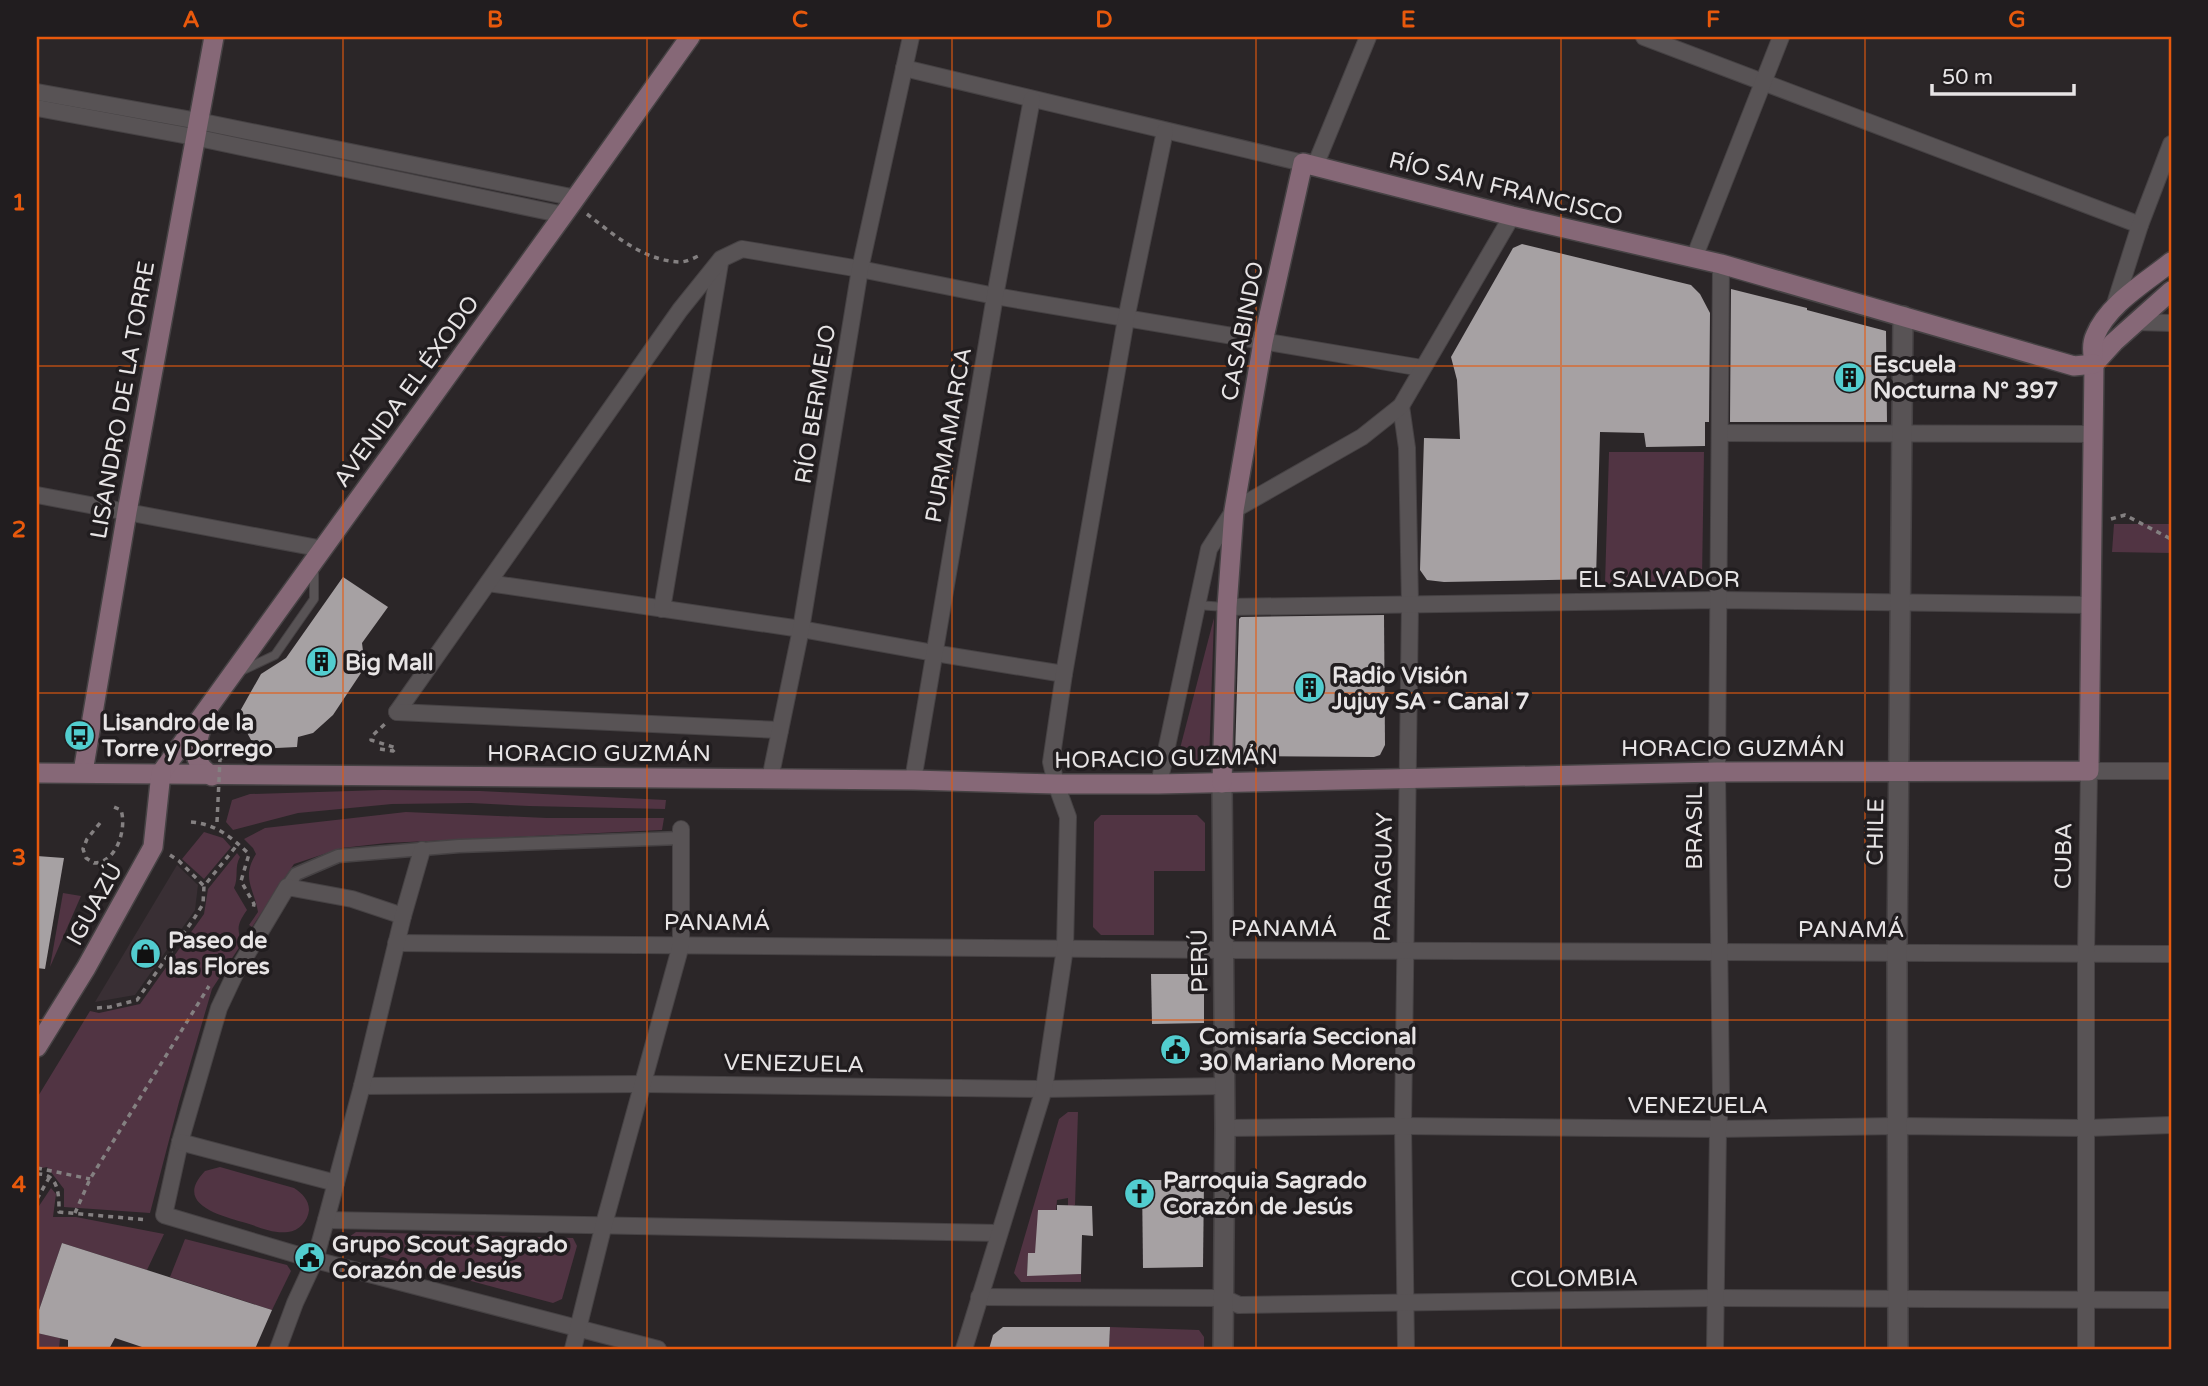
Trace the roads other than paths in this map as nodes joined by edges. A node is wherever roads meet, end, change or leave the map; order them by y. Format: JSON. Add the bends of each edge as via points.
{"nodes":[{"id":1,"x":215,"y":37,"type":"edge"},
{"id":2,"x":690,"y":37,"type":"edge"},
{"id":3,"x":911,"y":37,"type":"edge"},
{"id":4,"x":1368,"y":37,"type":"edge"},
{"id":5,"x":1644,"y":37,"type":"edge"},
{"id":6,"x":1781,"y":37,"type":"edge"},
{"id":7,"x":904,"y":68,"type":"junction"},
{"id":8,"x":1763,"y":83,"type":"junction"},
{"id":9,"x":37,"y":92,"type":"edge"},
{"id":10,"x":1032,"y":99,"type":"junction"},
{"id":11,"x":37,"y":108,"type":"edge"},
{"id":12,"x":196,"y":129,"type":"junction"},
{"id":13,"x":1166,"y":131,"type":"junction"},
{"id":14,"x":2171,"y":144,"type":"edge"},
{"id":15,"x":1309,"y":165,"type":"junction"},
{"id":16,"x":571,"y":205,"type":"junction"},
{"id":17,"x":1512,"y":216,"type":"junction"},
{"id":18,"x":2140,"y":225,"type":"junction"},
{"id":19,"x":1694,"y":258,"type":"junction"},
{"id":20,"x":719,"y":262,"type":"junction"},
{"id":21,"x":2171,"y":262,"type":"edge"},
{"id":22,"x":1721,"y":264,"type":"junction"},
{"id":23,"x":860,"y":269,"type":"junction"},
{"id":24,"x":2171,"y":291,"type":"edge"},
{"id":25,"x":995,"y":296,"type":"junction"},
{"id":26,"x":2113,"y":310,"type":"junction"},
{"id":27,"x":1903,"y":316,"type":"junction"},
{"id":28,"x":1126,"y":319,"type":"junction"},
{"id":29,"x":2136,"y":322,"type":"junction"},
{"id":30,"x":2171,"y":323,"type":"edge"},
{"id":31,"x":1263,"y":342,"type":"junction"},
{"id":32,"x":2094,"y":364,"type":"junction"},
{"id":33,"x":1422,"y":368,"type":"junction"},
{"id":34,"x":1401,"y":406,"type":"junction"},
{"id":35,"x":1720,"y":433,"type":"junction"},
{"id":36,"x":1902,"y":433,"type":"junction"},
{"id":37,"x":2092,"y":434,"type":"junction"},
{"id":38,"x":37,"y":495,"type":"edge"},
{"id":39,"x":1234,"y":510,"type":"junction"},
{"id":40,"x":127,"y":512,"type":"junction"},
{"id":41,"x":318,"y":556,"type":"junction"},
{"id":42,"x":488,"y":583,"type":"junction"},
{"id":43,"x":1719,"y":600,"type":"junction"},
{"id":44,"x":1902,"y":603,"type":"junction"},
{"id":45,"x":1410,"y":604,"type":"junction"},
{"id":46,"x":1197,"y":605,"type":"junction"},
{"id":47,"x":2091,"y":605,"type":"junction"},
{"id":48,"x":1227,"y":607,"type":"junction"},
{"id":49,"x":662,"y":609,"type":"junction"},
{"id":50,"x":801,"y":629,"type":"junction"},
{"id":51,"x":934,"y":653,"type":"junction"},
{"id":52,"x":1064,"y":674,"type":"junction"},
{"id":53,"x":204,"y":716,"type":"junction"},
{"id":54,"x":780,"y":730,"type":"junction"},
{"id":55,"x":2089,"y":771,"type":"junction"},
{"id":56,"x":2171,"y":771,"type":"edge"},
{"id":57,"x":83,"y":772,"type":"junction"},
{"id":58,"x":1717,"y":772,"type":"junction"},
{"id":59,"x":1900,"y":772,"type":"junction"},
{"id":60,"x":37,"y":773,"type":"edge"},
{"id":61,"x":161,"y":773,"type":"junction"},
{"id":62,"x":212,"y":776,"type":"junction"},
{"id":63,"x":1408,"y":777,"type":"junction"},
{"id":64,"x":770,"y":779,"type":"junction"},
{"id":65,"x":913,"y":780,"type":"junction"},
{"id":66,"x":1222,"y":783,"type":"junction"},
{"id":67,"x":1056,"y":784,"type":"junction"},
{"id":68,"x":1159,"y":784,"type":"junction"},
{"id":69,"x":681,"y":833,"type":"joint"},
{"id":70,"x":422,"y":850,"type":"junction"},
{"id":71,"x":287,"y":887,"type":"junction"},
{"id":72,"x":403,"y":916,"type":"junction"},
{"id":73,"x":396,"y":943,"type":"junction"},
{"id":74,"x":681,"y":945,"type":"junction"},
{"id":75,"x":1065,"y":948,"type":"junction"},
{"id":76,"x":1223,"y":950,"type":"junction"},
{"id":77,"x":1405,"y":951,"type":"junction"},
{"id":78,"x":1717,"y":951,"type":"junction"},
{"id":79,"x":1898,"y":952,"type":"junction"},
{"id":80,"x":2086,"y":953,"type":"junction"},
{"id":81,"x":2171,"y":954,"type":"edge"},
{"id":82,"x":37,"y":1047,"type":"edge"},
{"id":83,"x":643,"y":1084,"type":"junction"},
{"id":84,"x":362,"y":1086,"type":"junction"},
{"id":85,"x":1224,"y":1086,"type":"junction"},
{"id":86,"x":1044,"y":1089,"type":"junction"},
{"id":87,"x":2171,"y":1125,"type":"edge"},
{"id":88,"x":1404,"y":1126,"type":"junction"},
{"id":89,"x":1897,"y":1126,"type":"junction"},
{"id":90,"x":1225,"y":1128,"type":"junction"},
{"id":91,"x":2087,"y":1128,"type":"junction"},
{"id":92,"x":1718,"y":1129,"type":"junction"},
{"id":93,"x":180,"y":1142,"type":"junction"},
{"id":94,"x":336,"y":1183,"type":"junction"},
{"id":95,"x":326,"y":1220,"type":"junction"},
{"id":96,"x":604,"y":1224,"type":"junction"},
{"id":97,"x":999,"y":1233,"type":"junction"},
{"id":98,"x":314,"y":1260,"type":"junction"},
{"id":99,"x":979,"y":1297,"type":"junction"},
{"id":100,"x":1224,"y":1298,"type":"junction"},
{"id":101,"x":1716,"y":1298,"type":"junction"},
{"id":102,"x":1898,"y":1299,"type":"junction"},
{"id":103,"x":2087,"y":1300,"type":"junction"},
{"id":104,"x":2171,"y":1300,"type":"edge"},
{"id":105,"x":1406,"y":1304,"type":"junction"},
{"id":106,"x":578,"y":1329,"type":"junction"},
{"id":107,"x":278,"y":1349,"type":"edge"},
{"id":108,"x":572,"y":1349,"type":"edge"},
{"id":109,"x":658,"y":1349,"type":"edge"},
{"id":110,"x":964,"y":1349,"type":"edge"},
{"id":111,"x":1223,"y":1349,"type":"edge"},
{"id":112,"x":1406,"y":1349,"type":"edge"},
{"id":113,"x":1715,"y":1349,"type":"edge"},
{"id":114,"x":1898,"y":1349,"type":"edge"},
{"id":115,"x":2086,"y":1349,"type":"edge"}],
"edges":[{"from":1,"to":12,"type":"main road","name":"LISANDRO DE LA TORRE"},
{"from":2,"to":16,"type":"main road","name":"AVENIDA EL ÉXODO"},
{"from":3,"to":7,"type":"street","name":"RÍO BERMEJO"},
{"from":4,"to":15,"type":"street"},
{"from":5,"to":8,"type":"street"},
{"from":6,"to":8,"type":"street"},
{"from":7,"to":10,"type":"street","name":"RÍO SAN FRANCISCO"},
{"from":7,"to":23,"type":"street","name":"RÍO BERMEJO"},
{"from":8,"to":18,"type":"street"},
{"from":8,"to":19,"type":"street"},
{"from":9,"to":12,"type":"street"},
{"from":10,"to":13,"type":"street","name":"RÍO SAN FRANCISCO"},
{"from":10,"to":25,"type":"street","name":"PURMAMARCA"},
{"from":11,"to":12,"type":"street"},
{"from":12,"to":16,"type":"street"},
{"from":12,"to":40,"type":"main road","name":"LISANDRO DE LA TORRE"},
{"from":13,"to":15,"type":"street","name":"RÍO SAN FRANCISCO"},
{"from":13,"to":28,"type":"street"},
{"from":14,"to":18,"type":"street"},
{"from":15,"to":17,"type":"main road","name":"RÍO SAN FRANCISCO"},
{"from":15,"to":31,"type":"main road","name":"CASABINDO"},
{"from":16,"to":41,"type":"main road","name":"AVENIDA EL ÉXODO"},
{"from":17,"to":19,"type":"main road","name":"RÍO SAN FRANCISCO"},
{"from":17,"to":33,"type":"street"},
{"from":18,"to":26,"type":"street"},
{"from":19,"to":22,"type":"main road","name":"RÍO SAN FRANCISCO"},
{"from":20,"to":23,"type":"street","via":[[742,249]]},
{"from":20,"to":42,"type":"street","via":[[680,310]]},
{"from":20,"to":49,"type":"street"},
{"from":21,"to":26,"type":"main road","name":"CUBA"},
{"from":22,"to":27,"type":"main road","name":"RÍO SAN FRANCISCO"},
{"from":22,"to":35,"type":"street","name":"BRASIL"},
{"from":23,"to":25,"type":"street"},
{"from":23,"to":50,"type":"street","name":"RÍO BERMEJO"},
{"from":24,"to":29,"type":"main road"},
{"from":25,"to":28,"type":"street"},
{"from":25,"to":51,"type":"street","name":"PURMAMARCA"},
{"from":26,"to":32,"type":"main road","name":"CUBA","via":[[2094,336]]},
{"from":27,"to":32,"type":"main road","name":"RÍO SAN FRANCISCO","via":[[2074,366]]},
{"from":27,"to":36,"type":"street","name":"CHILE"},
{"from":28,"to":31,"type":"street"},
{"from":28,"to":52,"type":"street"},
{"from":29,"to":30,"type":"street"},
{"from":29,"to":32,"type":"main road"},
{"from":31,"to":33,"type":"street"},
{"from":31,"to":39,"type":"main road","name":"CASABINDO"},
{"from":32,"to":37,"type":"main road","name":"CUBA"},
{"from":33,"to":34,"type":"street"},
{"from":34,"to":39,"type":"street","via":[[1362,437]]},
{"from":34,"to":45,"type":"street","name":"PARAGUAY","via":[[1407,448]]},
{"from":35,"to":36,"type":"street"},
{"from":35,"to":43,"type":"street","name":"BRASIL"},
{"from":36,"to":37,"type":"street"},
{"from":36,"to":44,"type":"street","name":"CHILE"},
{"from":37,"to":47,"type":"main road","name":"CUBA"},
{"from":38,"to":40,"type":"street"},
{"from":39,"to":46,"type":"street","name":"CASABINDO","via":[[1209,549]]},
{"from":39,"to":48,"type":"main road","name":"CASABINDO"},
{"from":40,"to":41,"type":"street"},
{"from":40,"to":57,"type":"main road","name":"LISANDRO DE LA TORRE"},
{"from":41,"to":53,"type":"main road","name":"AVENIDA EL ÉXODO"},
{"from":42,"to":49,"type":"street"},
{"from":42,"to":54,"type":"street","via":[[397,712]]},
{"from":43,"to":44,"type":"street","name":"EL SALVADOR"},
{"from":43,"to":45,"type":"street","name":"EL SALVADOR"},
{"from":43,"to":58,"type":"street","name":"BRASIL"},
{"from":44,"to":47,"type":"street","name":"EL SALVADOR"},
{"from":44,"to":59,"type":"street","name":"CHILE"},
{"from":45,"to":48,"type":"street","name":"EL SALVADOR"},
{"from":45,"to":63,"type":"street","name":"PARAGUAY"},
{"from":46,"to":48,"type":"lane"},
{"from":46,"to":68,"type":"street","name":"CASABINDO"},
{"from":47,"to":55,"type":"main road","name":"CUBA"},
{"from":48,"to":66,"type":"main road","name":"CASABINDO"},
{"from":49,"to":50,"type":"street"},
{"from":50,"to":51,"type":"street"},
{"from":50,"to":54,"type":"street","name":"RÍO BERMEJO"},
{"from":51,"to":52,"type":"street"},
{"from":51,"to":65,"type":"street","name":"PURMAMARCA"},
{"from":52,"to":67,"type":"street","via":[[1051,762]]},
{"from":53,"to":61,"type":"main road","name":"AVENIDA EL ÉXODO"},
{"from":53,"to":62,"type":"main road","via":[[196,759]]},
{"from":54,"to":64,"type":"street","name":"RÍO BERMEJO"},
{"from":55,"to":56,"type":"street","name":"HORACIO GUZMÁN"},
{"from":55,"to":59,"type":"main road","name":"HORACIO GUZMÁN"},
{"from":55,"to":80,"type":"street","name":"CUBA"},
{"from":57,"to":60,"type":"main road","name":"HORACIO GUZMÁN"},
{"from":57,"to":61,"type":"main road","name":"HORACIO GUZMÁN"},
{"from":58,"to":59,"type":"main road","name":"HORACIO GUZMÁN"},
{"from":58,"to":63,"type":"main road","name":"HORACIO GUZMÁN"},
{"from":58,"to":78,"type":"street","name":"BRASIL"},
{"from":59,"to":79,"type":"street","name":"CHILE"},
{"from":61,"to":62,"type":"main road","name":"HORACIO GUZMÁN"},
{"from":61,"to":82,"type":"main road","name":"IGUAZÚ","via":[[153,847]]},
{"from":62,"to":64,"type":"main road","name":"HORACIO GUZMÁN"},
{"from":63,"to":66,"type":"main road","name":"HORACIO GUZMÁN"},
{"from":63,"to":77,"type":"street","name":"PARAGUAY"},
{"from":64,"to":65,"type":"main road","name":"HORACIO GUZMÁN"},
{"from":65,"to":67,"type":"main road","name":"HORACIO GUZMÁN"},
{"from":66,"to":68,"type":"main road","name":"HORACIO GUZMÁN"},
{"from":66,"to":76,"type":"street","name":"PERÚ"},
{"from":67,"to":68,"type":"main road","name":"HORACIO GUZMÁN"},
{"from":67,"to":75,"type":"street","via":[[1069,817]]},
{"from":69,"to":70,"type":"street"},
{"from":69,"to":74,"type":"street"},
{"from":70,"to":71,"type":"street","via":[[338,856],[296,874]]},
{"from":70,"to":72,"type":"street"},
{"from":71,"to":72,"type":"street","via":[[352,899]]},
{"from":71,"to":93,"type":"street","via":[[234,974],[219,1008]]},
{"from":72,"to":73,"type":"street"},
{"from":73,"to":74,"type":"street","name":"PANAMÁ"},
{"from":73,"to":84,"type":"street"},
{"from":74,"to":75,"type":"street","name":"PANAMÁ"},
{"from":74,"to":83,"type":"street"},
{"from":75,"to":76,"type":"street","name":"PANAMÁ"},
{"from":75,"to":86,"type":"street"},
{"from":76,"to":77,"type":"street","name":"PANAMÁ"},
{"from":76,"to":85,"type":"street","name":"PERÚ"},
{"from":77,"to":78,"type":"street","name":"PANAMÁ"},
{"from":77,"to":88,"type":"street","name":"PARAGUAY"},
{"from":78,"to":79,"type":"street","name":"PANAMÁ"},
{"from":78,"to":92,"type":"street","name":"BRASIL"},
{"from":79,"to":80,"type":"street","name":"PANAMÁ"},
{"from":79,"to":89,"type":"street","name":"CHILE"},
{"from":80,"to":81,"type":"street","name":"PANAMÁ"},
{"from":80,"to":91,"type":"street","name":"CUBA"},
{"from":83,"to":84,"type":"street","name":"VENEZUELA"},
{"from":83,"to":86,"type":"street","name":"VENEZUELA"},
{"from":83,"to":96,"type":"street"},
{"from":84,"to":94,"type":"street"},
{"from":85,"to":86,"type":"street","name":"VENEZUELA"},
{"from":85,"to":90,"type":"street","name":"PERÚ"},
{"from":86,"to":97,"type":"street"},
{"from":87,"to":91,"type":"street","name":"VENEZUELA"},
{"from":88,"to":90,"type":"street","name":"VENEZUELA"},
{"from":88,"to":92,"type":"street","name":"VENEZUELA"},
{"from":88,"to":105,"type":"street","name":"PARAGUAY"},
{"from":89,"to":91,"type":"street","name":"VENEZUELA"},
{"from":89,"to":92,"type":"street","name":"VENEZUELA"},
{"from":89,"to":102,"type":"street","name":"CHILE"},
{"from":90,"to":100,"type":"street","name":"PERÚ"},
{"from":91,"to":103,"type":"street","name":"CUBA"},
{"from":92,"to":101,"type":"street","name":"BRASIL"},
{"from":93,"to":94,"type":"street"},
{"from":93,"to":98,"type":"street","via":[[164,1215]]},
{"from":94,"to":95,"type":"street"},
{"from":95,"to":96,"type":"street"},
{"from":95,"to":98,"type":"street"},
{"from":96,"to":97,"type":"street"},
{"from":96,"to":106,"type":"street"},
{"from":97,"to":99,"type":"street"},
{"from":98,"to":106,"type":"street"},
{"from":98,"to":107,"type":"street"},
{"from":99,"to":100,"type":"street","name":"COLOMBIA"},
{"from":99,"to":110,"type":"street"},
{"from":100,"to":105,"type":"street","name":"COLOMBIA","via":[[1239,1306]]},
{"from":100,"to":111,"type":"street","name":"PERÚ"},
{"from":101,"to":102,"type":"street","name":"COLOMBIA"},
{"from":101,"to":105,"type":"street","name":"COLOMBIA"},
{"from":101,"to":113,"type":"street","name":"BRASIL"},
{"from":102,"to":103,"type":"street","name":"COLOMBIA"},
{"from":102,"to":114,"type":"street","name":"CHILE"},
{"from":103,"to":104,"type":"street","name":"COLOMBIA"},
{"from":103,"to":115,"type":"street","name":"CUBA"},
{"from":105,"to":112,"type":"street","name":"PARAGUAY"},
{"from":106,"to":108,"type":"street"},
{"from":106,"to":109,"type":"street"}]}
